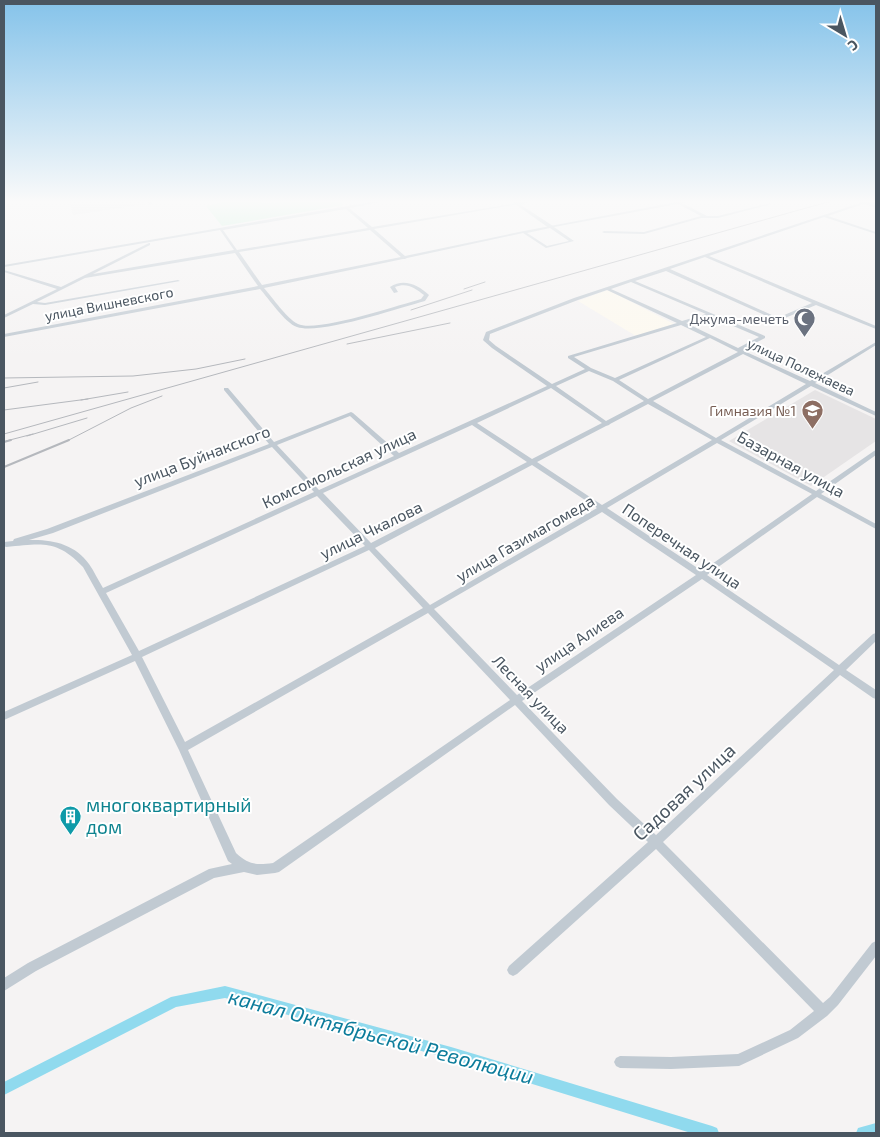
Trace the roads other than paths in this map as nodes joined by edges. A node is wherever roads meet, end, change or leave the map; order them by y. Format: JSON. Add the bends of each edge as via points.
{"nodes":[{"id":1,"x":72,"y":254,"type":"edge"},
{"id":2,"x":128,"y":254,"type":"edge"},
{"id":3,"x":213,"y":254,"type":"edge"},
{"id":4,"x":239,"y":254,"type":"edge"},
{"id":5,"x":401,"y":254,"type":"edge"},
{"id":6,"x":423,"y":254,"type":"edge"},
{"id":7,"x":712,"y":254,"type":"edge"},
{"id":8,"x":706,"y":256,"type":"junction"},
{"id":9,"x":405,"y":258,"type":"junction"},
{"id":10,"x":4,"y":266,"type":"edge"},
{"id":11,"x":100,"y":268,"type":"junction"},
{"id":12,"x":666,"y":269,"type":"junction"},
{"id":13,"x":4,"y":271,"type":"edge"},
{"id":14,"x":107,"y":273,"type":"junction"},
{"id":15,"x":83,"y":277,"type":"junction"},
{"id":16,"x":178,"y":280,"type":"dead end"},
{"id":17,"x":632,"y":281,"type":"junction"},
{"id":18,"x":261,"y":287,"type":"junction"},
{"id":19,"x":60,"y":288,"type":"junction"},
{"id":20,"x":608,"y":289,"type":"junction"},
{"id":21,"x":396,"y":292,"type":"dead end"},
{"id":22,"x":32,"y":303,"type":"junction"},
{"id":23,"x":816,"y":303,"type":"junction"},
{"id":24,"x":708,"y":315,"type":"junction"},
{"id":25,"x":4,"y":317,"type":"edge"},
{"id":26,"x":682,"y":324,"type":"junction"},
{"id":27,"x":876,"y":328,"type":"edge"},
{"id":28,"x":4,"y":336,"type":"edge"},
{"id":29,"x":709,"y":337,"type":"junction"},
{"id":30,"x":876,"y":343,"type":"edge"},
{"id":31,"x":742,"y":352,"type":"junction"},
{"id":32,"x":589,"y":369,"type":"junction"},
{"id":33,"x":615,"y":380,"type":"junction"},
{"id":34,"x":810,"y":384,"type":"junction"},
{"id":35,"x":551,"y":388,"type":"junction"},
{"id":36,"x":226,"y":389,"type":"dead end"},
{"id":37,"x":648,"y":402,"type":"junction"},
{"id":38,"x":876,"y":414,"type":"edge"},
{"id":39,"x":472,"y":422,"type":"junction"},
{"id":40,"x":607,"y":424,"type":"junction"},
{"id":41,"x":718,"y":440,"type":"junction"},
{"id":42,"x":272,"y":444,"type":"junction"},
{"id":43,"x":876,"y":452,"type":"edge"},
{"id":44,"x":398,"y":456,"type":"junction"},
{"id":45,"x":533,"y":463,"type":"junction"},
{"id":46,"x":319,"y":493,"type":"junction"},
{"id":47,"x":817,"y":493,"type":"junction"},
{"id":48,"x":603,"y":509,"type":"junction"},
{"id":49,"x":876,"y":527,"type":"edge"},
{"id":50,"x":5,"y":544,"type":"edge"},
{"id":51,"x":370,"y":547,"type":"junction"},
{"id":52,"x":702,"y":575,"type":"junction"},
{"id":53,"x":101,"y":592,"type":"junction"},
{"id":54,"x":430,"y":610,"type":"junction"},
{"id":55,"x":876,"y":636,"type":"edge"},
{"id":56,"x":137,"y":656,"type":"junction"},
{"id":57,"x":840,"y":670,"type":"junction"},
{"id":58,"x":876,"y":694,"type":"edge"},
{"id":59,"x":516,"y":700,"type":"junction"},
{"id":60,"x":4,"y":716,"type":"edge"},
{"id":61,"x":183,"y":748,"type":"junction"},
{"id":62,"x":656,"y":842,"type":"junction"},
{"id":63,"x":242,"y":867,"type":"junction"},
{"id":64,"x":876,"y":947,"type":"edge"},
{"id":65,"x":513,"y":970,"type":"dead end"},
{"id":66,"x":4,"y":984,"type":"edge"},
{"id":67,"x":823,"y":1012,"type":"junction"},
{"id":68,"x":620,"y":1062,"type":"dead end"}],
"edges":[{"from":1,"to":10,"type":"street"},
{"from":2,"to":11,"type":"street"},
{"from":3,"to":14,"type":"street"},
{"from":4,"to":18,"type":"street"},
{"from":5,"to":9,"type":"street"},
{"from":6,"to":9,"type":"street","name":"улица Вишневского"},
{"from":7,"to":8,"type":"street"},
{"from":8,"to":12,"type":"street"},
{"from":8,"to":23,"type":"street"},
{"from":9,"to":18,"type":"street","name":"улица Вишневского"},
{"from":11,"to":14,"type":"street"},
{"from":11,"to":15,"type":"street"},
{"from":12,"to":17,"type":"street"},
{"from":12,"to":23,"type":"street","via":[[773,316],[779,317]]},
{"from":13,"to":19,"type":"street"},
{"from":14,"to":15,"type":"street"},
{"from":15,"to":19,"type":"street"},
{"from":16,"to":22,"type":"street","via":[[45,304]]},
{"from":17,"to":20,"type":"street"},
{"from":17,"to":24,"type":"street"},
{"from":18,"to":21,"type":"street","via":[[290,321],[308,328],[360,318],[423,300],[427,295],[407,283],[392,287]]},
{"from":18,"to":28,"type":"street","name":"улица Вишневского"},
{"from":19,"to":22,"type":"street"},
{"from":20,"to":26,"type":"street","name":"улица Полежаева"},
{"from":20,"to":35,"type":"street","via":[[486,336],[486,340]]},
{"from":22,"to":25,"type":"street"},
{"from":23,"to":27,"type":"street"},
{"from":24,"to":26,"type":"street"},
{"from":24,"to":31,"type":"street","name":"улица Чкалова","via":[[763,337],[741,348]]},
{"from":26,"to":29,"type":"street","name":"улица Полежаева"},
{"from":26,"to":32,"type":"street","via":[[570,357]]},
{"from":29,"to":31,"type":"street","name":"улица Полежаева"},
{"from":29,"to":33,"type":"street"},
{"from":30,"to":34,"type":"street","name":"улица Газимагомеда"},
{"from":31,"to":34,"type":"street","name":"улица Полежаева"},
{"from":31,"to":37,"type":"street","name":"улица Чкалова"},
{"from":32,"to":33,"type":"street"},
{"from":32,"to":35,"type":"street","name":"Комсомольская улица"},
{"from":33,"to":37,"type":"street","name":"Базарная улица"},
{"from":34,"to":38,"type":"street","name":"улица Полежаева"},
{"from":34,"to":41,"type":"street","name":"улица Газимагомеда"},
{"from":35,"to":39,"type":"street","name":"Комсомольская улица"},
{"from":35,"to":40,"type":"street"},
{"from":36,"to":42,"type":"street","name":"Лесная улица"},
{"from":37,"to":40,"type":"street","name":"улица Чкалова"},
{"from":37,"to":41,"type":"street","name":"Базарная улица"},
{"from":39,"to":44,"type":"street","name":"Комсомольская улица"},
{"from":39,"to":45,"type":"street","name":"Поперечная улица"},
{"from":40,"to":45,"type":"street","name":"улица Чкалова"},
{"from":41,"to":47,"type":"street","name":"Базарная улица"},
{"from":41,"to":48,"type":"street","name":"улица Газимагомеда"},
{"from":42,"to":44,"type":"street","name":"улица Буйнакского","via":[[352,414]]},
{"from":42,"to":46,"type":"street","name":"Лесная улица"},
{"from":42,"to":50,"type":"street","name":"улица Буйнакского","via":[[50,531]]},
{"from":43,"to":47,"type":"street","name":"улица Алиева"},
{"from":44,"to":46,"type":"street","name":"Комсомольская улица"},
{"from":45,"to":48,"type":"street","name":"Поперечная улица"},
{"from":45,"to":51,"type":"street","name":"улица Чкалова"},
{"from":46,"to":51,"type":"street","name":"Лесная улица"},
{"from":46,"to":53,"type":"street","name":"Комсомольская улица"},
{"from":47,"to":49,"type":"street","name":"Базарная улица"},
{"from":47,"to":52,"type":"street","name":"улица Алиева"},
{"from":48,"to":52,"type":"street","name":"Поперечная улица"},
{"from":48,"to":54,"type":"street","name":"улица Газимагомеда"},
{"from":50,"to":53,"type":"street","via":[[48,542],[65,546],[86,565]]},
{"from":51,"to":54,"type":"street","name":"Лесная улица"},
{"from":51,"to":56,"type":"street","name":"улица Чкалова"},
{"from":52,"to":57,"type":"street","name":"Поперечная улица"},
{"from":52,"to":59,"type":"street","name":"улица Алиева"},
{"from":53,"to":56,"type":"street"},
{"from":54,"to":59,"type":"street","name":"Лесная улица"},
{"from":54,"to":61,"type":"street","name":"улица Газимагомеда"},
{"from":55,"to":57,"type":"street","name":"Садовая улица"},
{"from":56,"to":60,"type":"street","name":"улица Чкалова"},
{"from":56,"to":61,"type":"street"},
{"from":57,"to":58,"type":"street","name":"Поперечная улица"},
{"from":57,"to":62,"type":"street","name":"Садовая улица"},
{"from":59,"to":62,"type":"street","name":"Лесная улица","via":[[613,802]]},
{"from":59,"to":63,"type":"street","name":"улица Алиева","via":[[275,868],[253,870]]},
{"from":61,"to":63,"type":"street","via":[[232,857]]},
{"from":62,"to":65,"type":"street","name":"Садовая улица"},
{"from":62,"to":67,"type":"street","name":"Лесная улица"},
{"from":63,"to":66,"type":"street","via":[[213,873]]},
{"from":64,"to":67,"type":"street"},
{"from":67,"to":68,"type":"street","via":[[794,1034],[739,1060]]}]}
